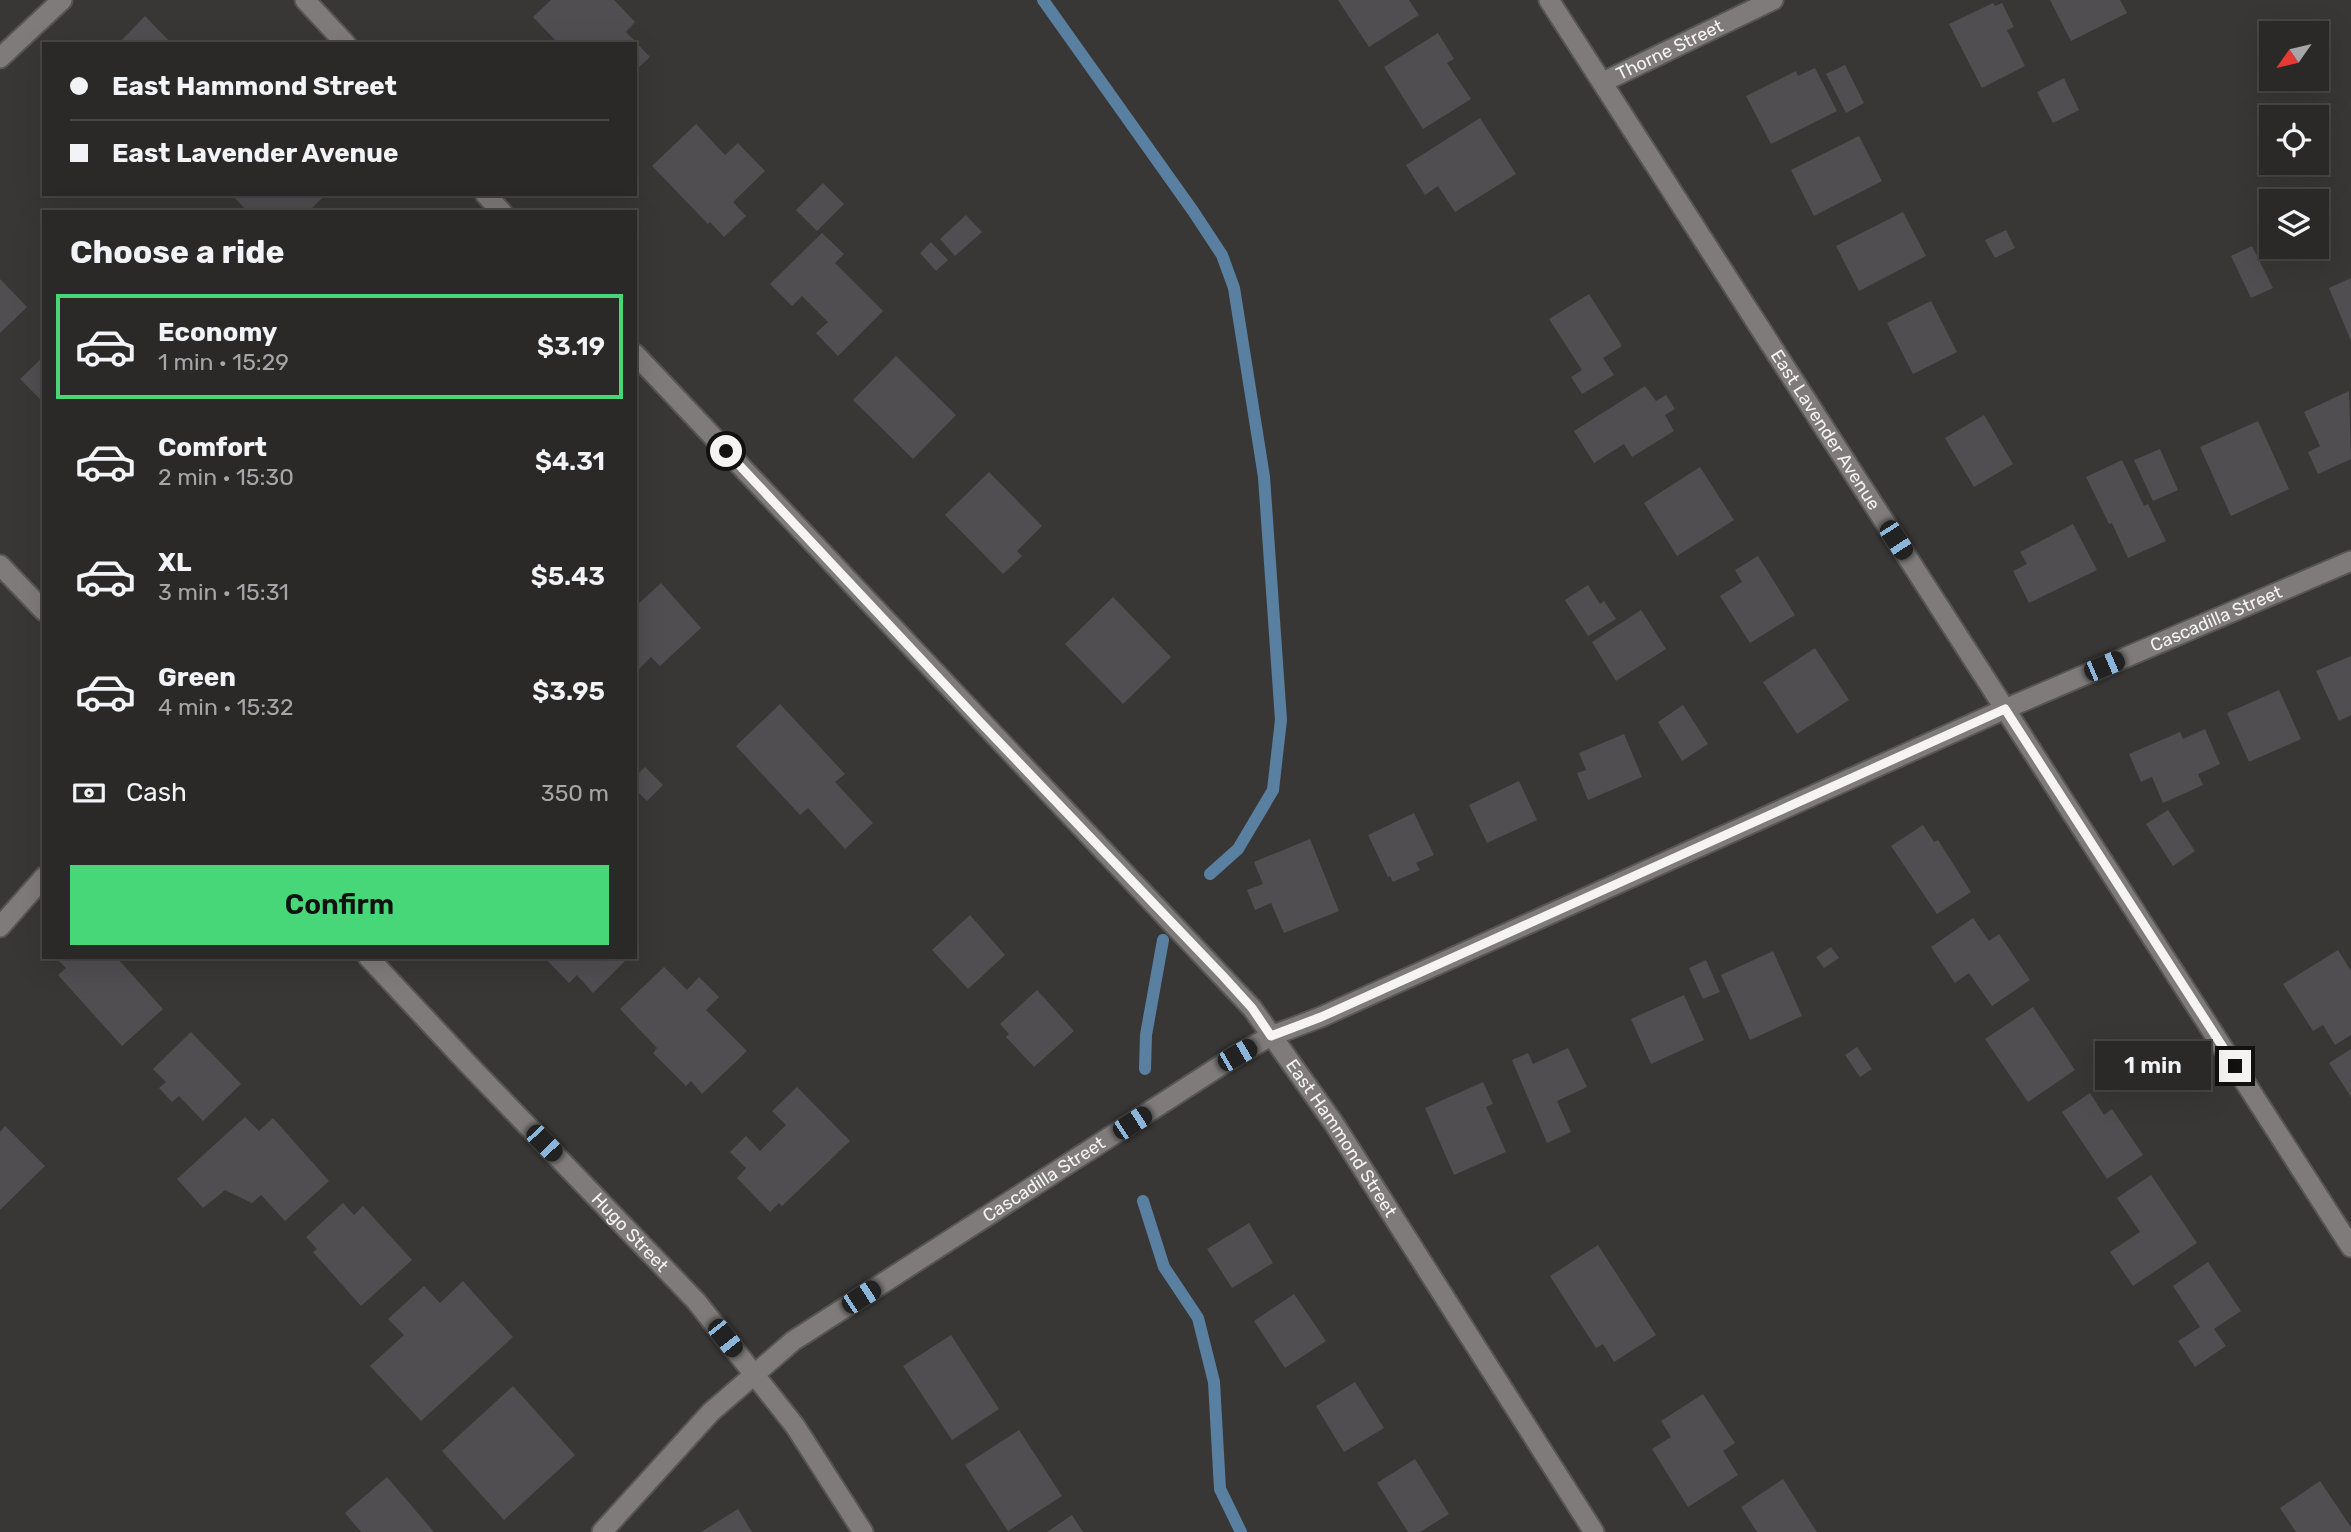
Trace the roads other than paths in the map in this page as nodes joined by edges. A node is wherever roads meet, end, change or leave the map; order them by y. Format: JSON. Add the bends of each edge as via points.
{"nodes":[{"id":1,"x":62,"y":0,"type":"edge"},
{"id":2,"x":305,"y":0,"type":"edge"},
{"id":3,"x":1549,"y":0,"type":"edge"},
{"id":4,"x":1773,"y":0,"type":"edge"},
{"id":5,"x":344,"y":42,"type":"edge"},
{"id":6,"x":0,"y":58,"type":"edge"},
{"id":7,"x":1603,"y":82,"type":"junction"},
{"id":8,"x":487,"y":196,"type":"edge"},
{"id":9,"x":500,"y":210,"type":"edge"},
{"id":10,"x":637,"y":356,"type":"edge"},
{"id":11,"x":2351,"y":561,"type":"edge"},
{"id":12,"x":0,"y":565,"type":"edge"},
{"id":13,"x":42,"y":609,"type":"edge"},
{"id":14,"x":2005,"y":709,"type":"junction"},
{"id":15,"x":42,"y":879,"type":"edge"},
{"id":16,"x":0,"y":927,"type":"edge"},
{"id":17,"x":370,"y":959,"type":"edge"},
{"id":18,"x":1271,"y":1036,"type":"junction"},
{"id":19,"x":2351,"y":1247,"type":"edge"},
{"id":20,"x":754,"y":1374,"type":"junction"},
{"id":21,"x":602,"y":1532,"type":"edge"},
{"id":22,"x":863,"y":1532,"type":"edge"},
{"id":23,"x":1594,"y":1532,"type":"edge"}],
"edges":[{"from":1,"to":6,"type":"street"},
{"from":2,"to":5,"type":"street"},
{"from":3,"to":7,"type":"street","name":"East Lavender Avenue"},
{"from":4,"to":7,"type":"street","name":"Thorne Street"},
{"from":7,"to":14,"type":"street","name":"East Lavender Avenue"},
{"from":8,"to":9,"type":"street"},
{"from":10,"to":18,"type":"street","name":"East Hammond Street","via":[[1223,976]]},
{"from":11,"to":14,"type":"street","name":"Cascadilla Street"},
{"from":12,"to":13,"type":"street"},
{"from":14,"to":18,"type":"street","name":"Cascadilla Street"},
{"from":14,"to":19,"type":"street","name":"East Lavender Avenue"},
{"from":15,"to":16,"type":"street"},
{"from":17,"to":20,"type":"street","name":"Hugo Street","via":[[696,1301]]},
{"from":18,"to":20,"type":"street","name":"Cascadilla Street","via":[[793,1340]]},
{"from":18,"to":23,"type":"street","name":"East Hammond Street","via":[[1333,1122]]},
{"from":20,"to":21,"type":"street","name":"Cascadilla Street","via":[[710,1412]]},
{"from":20,"to":22,"type":"street","name":"Hugo Street"}]}
